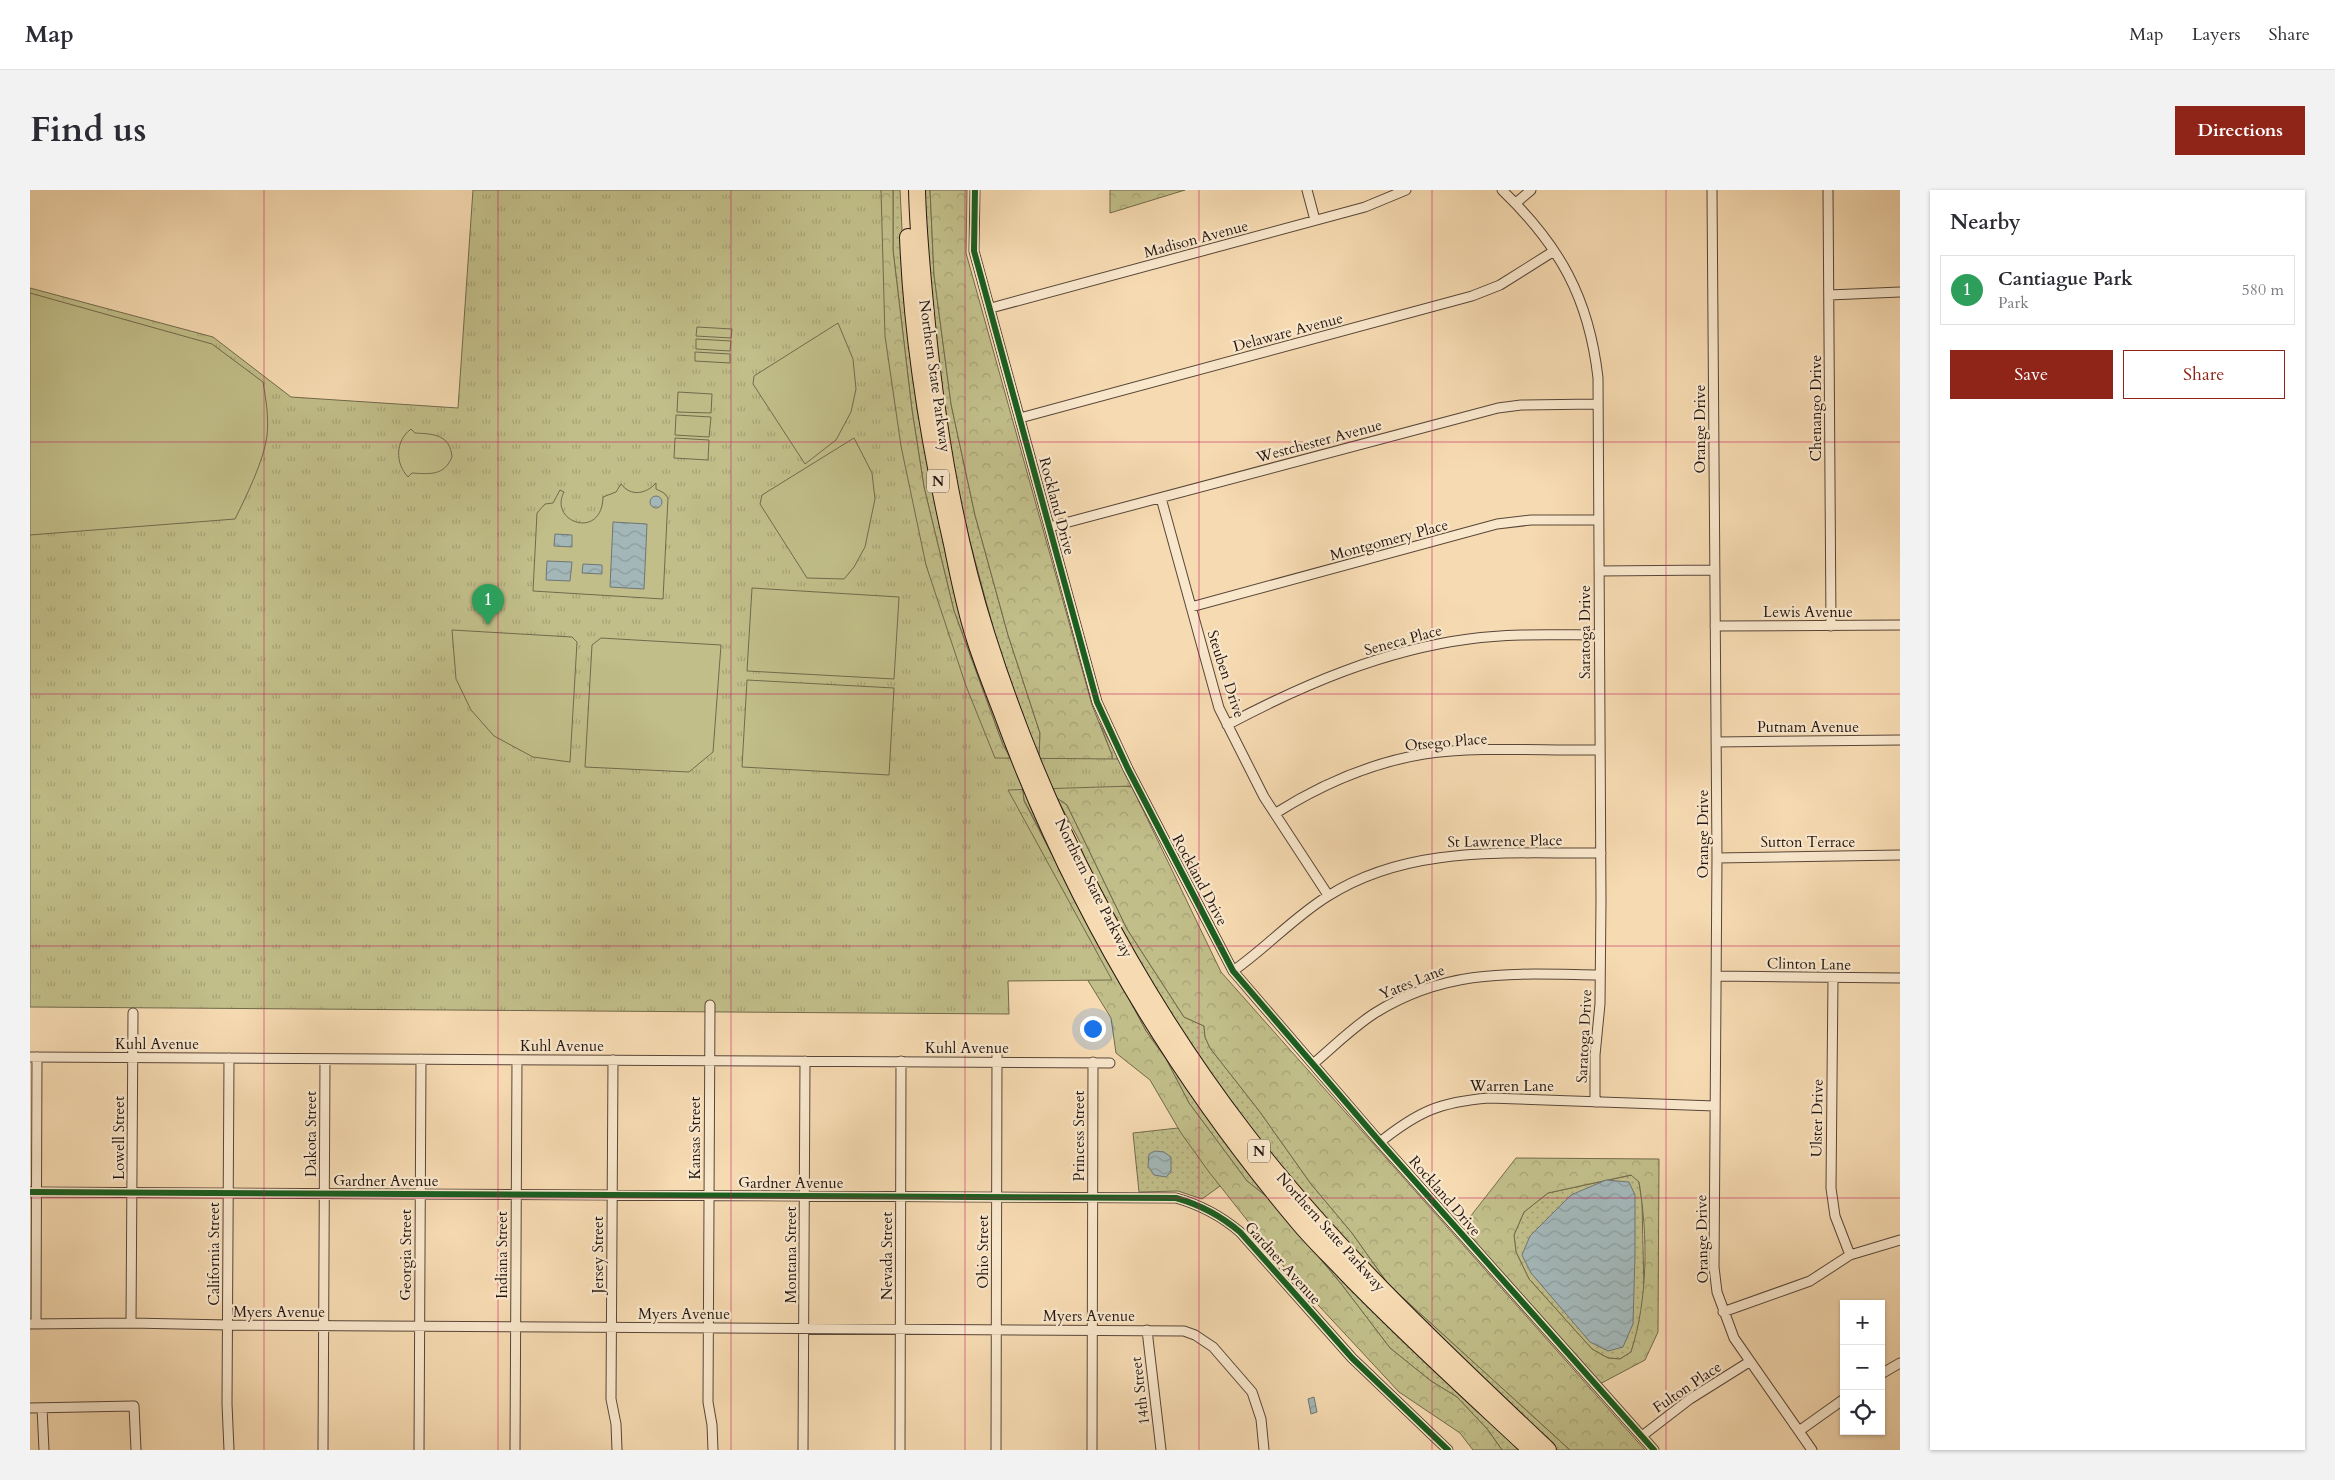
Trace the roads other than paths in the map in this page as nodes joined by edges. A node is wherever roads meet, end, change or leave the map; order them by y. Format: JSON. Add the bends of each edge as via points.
{"nodes":[{"id":1,"x":906,"y":190,"type":"edge"},
{"id":2,"x":917,"y":190,"type":"edge"},
{"id":3,"x":975,"y":190,"type":"edge"},
{"id":4,"x":1307,"y":190,"type":"edge"},
{"id":5,"x":1406,"y":190,"type":"edge"},
{"id":6,"x":1502,"y":190,"type":"edge"},
{"id":7,"x":1531,"y":190,"type":"edge"},
{"id":8,"x":1712,"y":190,"type":"edge"},
{"id":9,"x":1828,"y":190,"type":"edge"},
{"id":10,"x":1516,"y":203,"type":"junction"},
{"id":11,"x":1315,"y":220,"type":"junction"},
{"id":12,"x":1554,"y":250,"type":"junction"},
{"id":13,"x":1900,"y":292,"type":"edge"},
{"id":14,"x":1829,"y":296,"type":"junction"},
{"id":15,"x":991,"y":308,"type":"junction"},
{"id":16,"x":1597,"y":404,"type":"junction"},
{"id":17,"x":1020,"y":418,"type":"junction"},
{"id":18,"x":1161,"y":498,"type":"junction"},
{"id":19,"x":1598,"y":520,"type":"junction"},
{"id":20,"x":1050,"y":528,"type":"junction"},
{"id":21,"x":1715,"y":570,"type":"junction"},
{"id":22,"x":1599,"y":571,"type":"junction"},
{"id":23,"x":1190,"y":606,"type":"junction"},
{"id":24,"x":1900,"y":625,"type":"edge"},
{"id":25,"x":1716,"y":626,"type":"junction"},
{"id":26,"x":1832,"y":626,"type":"junction"},
{"id":27,"x":1599,"y":635,"type":"junction"},
{"id":28,"x":1227,"y":725,"type":"junction"},
{"id":29,"x":1900,"y":740,"type":"edge"},
{"id":30,"x":1716,"y":742,"type":"junction"},
{"id":31,"x":1600,"y":750,"type":"junction"},
{"id":32,"x":1026,"y":761,"type":"junction"},
{"id":33,"x":1040,"y":795,"type":"junction"},
{"id":34,"x":1276,"y":813,"type":"junction"},
{"id":35,"x":1601,"y":853,"type":"junction"},
{"id":36,"x":1900,"y":855,"type":"edge"},
{"id":37,"x":1717,"y":858,"type":"junction"},
{"id":38,"x":1328,"y":895,"type":"junction"},
{"id":39,"x":1233,"y":971,"type":"junction"},
{"id":40,"x":1600,"y":975,"type":"junction"},
{"id":41,"x":1717,"y":976,"type":"junction"},
{"id":42,"x":1833,"y":978,"type":"junction"},
{"id":43,"x":1900,"y":978,"type":"edge"},
{"id":44,"x":710,"y":1006,"type":"dead end"},
{"id":45,"x":133,"y":1013,"type":"dead end"},
{"id":46,"x":34,"y":1058,"type":"edge"},
{"id":47,"x":133,"y":1058,"type":"junction"},
{"id":48,"x":229,"y":1058,"type":"junction"},
{"id":49,"x":997,"y":1058,"type":"junction"},
{"id":50,"x":325,"y":1059,"type":"junction"},
{"id":51,"x":421,"y":1059,"type":"junction"},
{"id":52,"x":517,"y":1060,"type":"junction"},
{"id":53,"x":613,"y":1060,"type":"junction"},
{"id":54,"x":709,"y":1061,"type":"junction"},
{"id":55,"x":806,"y":1061,"type":"junction"},
{"id":56,"x":901,"y":1061,"type":"junction"},
{"id":57,"x":1093,"y":1062,"type":"junction"},
{"id":58,"x":1110,"y":1063,"type":"dead end"},
{"id":59,"x":1313,"y":1064,"type":"junction"},
{"id":60,"x":1595,"y":1102,"type":"junction"},
{"id":61,"x":1715,"y":1106,"type":"junction"},
{"id":62,"x":1380,"y":1142,"type":"junction"},
{"id":63,"x":33,"y":1192,"type":"edge"},
{"id":64,"x":132,"y":1192,"type":"junction"},
{"id":65,"x":228,"y":1193,"type":"junction"},
{"id":66,"x":325,"y":1193,"type":"junction"},
{"id":67,"x":421,"y":1194,"type":"junction"},
{"id":68,"x":516,"y":1194,"type":"junction"},
{"id":69,"x":612,"y":1195,"type":"junction"},
{"id":70,"x":708,"y":1195,"type":"junction"},
{"id":71,"x":804,"y":1196,"type":"junction"},
{"id":72,"x":901,"y":1196,"type":"junction"},
{"id":73,"x":997,"y":1196,"type":"junction"},
{"id":74,"x":1093,"y":1197,"type":"junction"},
{"id":75,"x":1900,"y":1240,"type":"edge"},
{"id":76,"x":1850,"y":1255,"type":"junction"},
{"id":77,"x":1723,"y":1312,"type":"junction"},
{"id":78,"x":131,"y":1323,"type":"junction"},
{"id":79,"x":33,"y":1324,"type":"edge"},
{"id":80,"x":228,"y":1326,"type":"junction"},
{"id":81,"x":324,"y":1326,"type":"junction"},
{"id":82,"x":420,"y":1326,"type":"junction"},
{"id":83,"x":516,"y":1327,"type":"junction"},
{"id":84,"x":612,"y":1327,"type":"junction"},
{"id":85,"x":708,"y":1328,"type":"junction"},
{"id":86,"x":804,"y":1328,"type":"junction"},
{"id":87,"x":900,"y":1329,"type":"junction"},
{"id":88,"x":996,"y":1329,"type":"junction"},
{"id":89,"x":1092,"y":1329,"type":"junction"},
{"id":90,"x":1147,"y":1330,"type":"junction"},
{"id":91,"x":1749,"y":1362,"type":"junction"},
{"id":92,"x":1900,"y":1363,"type":"edge"},
{"id":93,"x":1885,"y":1372,"type":"edge"},
{"id":94,"x":1840,"y":1402,"type":"edge"},
{"id":95,"x":30,"y":1408,"type":"edge"},
{"id":96,"x":42,"y":1408,"type":"junction"},
{"id":97,"x":1799,"y":1431,"type":"junction"},
{"id":98,"x":1642,"y":1436,"type":"junction"},
{"id":99,"x":44,"y":1450,"type":"edge"},
{"id":100,"x":136,"y":1450,"type":"edge"},
{"id":101,"x":229,"y":1450,"type":"edge"},
{"id":102,"x":323,"y":1450,"type":"edge"},
{"id":103,"x":419,"y":1450,"type":"edge"},
{"id":104,"x":515,"y":1450,"type":"edge"},
{"id":105,"x":617,"y":1450,"type":"edge"},
{"id":106,"x":713,"y":1450,"type":"edge"},
{"id":107,"x":803,"y":1450,"type":"edge"},
{"id":108,"x":900,"y":1450,"type":"edge"},
{"id":109,"x":996,"y":1450,"type":"edge"},
{"id":110,"x":1092,"y":1450,"type":"edge"},
{"id":111,"x":1161,"y":1450,"type":"edge"},
{"id":112,"x":1264,"y":1450,"type":"edge"},
{"id":113,"x":1448,"y":1450,"type":"edge"},
{"id":114,"x":1531,"y":1450,"type":"edge"},
{"id":115,"x":1548,"y":1450,"type":"edge"},
{"id":116,"x":1654,"y":1450,"type":"edge"},
{"id":117,"x":1812,"y":1450,"type":"edge"}],
"edges":[{"from":1,"to":32,"type":"highway","name":"Northern State Parkway","number":"N","via":[[915,332],[940,492],[974,636]]},
{"from":2,"to":32,"type":"highway","name":"Northern State Parkway","number":"N","via":[[931,373],[956,509],[987,635]]},
{"from":3,"to":15,"type":"street","name":"Rockland Drive","via":[[974,251]]},
{"from":4,"to":11,"type":"street"},
{"from":5,"to":11,"type":"street","name":"Madison Avenue","via":[[1365,207]]},
{"from":6,"to":10,"type":"street","name":"Saratoga Drive"},
{"from":7,"to":10,"type":"street"},
{"from":8,"to":21,"type":"street","name":"Orange Drive"},
{"from":9,"to":14,"type":"street","name":"Chenango Drive"},
{"from":10,"to":12,"type":"street","name":"Saratoga Drive"},
{"from":11,"to":15,"type":"street","name":"Madison Avenue"},
{"from":12,"to":16,"type":"street","name":"Saratoga Drive","via":[[1569,274],[1586,314],[1595,356]]},
{"from":12,"to":17,"type":"street","name":"Delaware Avenue","via":[[1500,285],[1472,296]]},
{"from":13,"to":14,"type":"street"},
{"from":14,"to":26,"type":"street","name":"Chenango Drive"},
{"from":15,"to":17,"type":"street","name":"Rockland Drive"},
{"from":16,"to":18,"type":"street","name":"Westchester Avenue","via":[[1498,408]]},
{"from":16,"to":19,"type":"street","name":"Saratoga Drive"},
{"from":17,"to":20,"type":"street","name":"Rockland Drive"},
{"from":18,"to":20,"type":"street","name":"Westchester Avenue"},
{"from":18,"to":23,"type":"street","name":"Steuben Drive"},
{"from":19,"to":22,"type":"street","name":"Saratoga Drive"},
{"from":19,"to":23,"type":"street","name":"Montgomery Place","via":[[1531,520],[1497,524]]},
{"from":20,"to":39,"type":"street","name":"Rockland Drive","via":[[1104,721]]},
{"from":21,"to":22,"type":"street"},
{"from":21,"to":25,"type":"street","name":"Orange Drive"},
{"from":22,"to":27,"type":"street","name":"Saratoga Drive"},
{"from":23,"to":28,"type":"street","name":"Steuben Drive","via":[[1214,692]]},
{"from":24,"to":26,"type":"street","name":"Lewis Avenue"},
{"from":25,"to":26,"type":"street","name":"Lewis Avenue"},
{"from":25,"to":30,"type":"street","name":"Orange Drive"},
{"from":27,"to":28,"type":"street","name":"Seneca Place","via":[[1499,636],[1438,644],[1328,676]]},
{"from":27,"to":31,"type":"street","name":"Saratoga Drive"},
{"from":28,"to":34,"type":"street","name":"Steuben Drive"},
{"from":29,"to":30,"type":"street","name":"Putnam Avenue"},
{"from":30,"to":37,"type":"street","name":"Orange Drive"},
{"from":31,"to":34,"type":"street","name":"Otsego Place","via":[[1463,751],[1410,757],[1334,780]]},
{"from":31,"to":35,"type":"street","name":"Saratoga Drive"},
{"from":32,"to":33,"type":"highway","name":"Northern State Parkway","number":"N"},
{"from":33,"to":114,"type":"highway","name":"Northern State Parkway","number":"N","via":[[1064,860],[1138,999],[1234,1144],[1301,1226],[1375,1302]]},
{"from":33,"to":115,"type":"highway","name":"Northern State Parkway","number":"N","via":[[1116,936],[1183,1047],[1245,1133],[1297,1198],[1403,1311]]},
{"from":34,"to":38,"type":"street","name":"Steuben Drive"},
{"from":35,"to":38,"type":"street","name":"St Lawrence Place","via":[[1434,857],[1372,874]]},
{"from":35,"to":40,"type":"street","name":"Saratoga Drive"},
{"from":36,"to":37,"type":"street","name":"Sutton Terrace"},
{"from":37,"to":41,"type":"street","name":"Orange Drive"},
{"from":38,"to":39,"type":"street","name":"St Lawrence Place"},
{"from":39,"to":59,"type":"street","name":"Rockland Drive"},
{"from":40,"to":59,"type":"street","name":"Yates Lane","via":[[1495,974],[1434,985],[1373,1014]]},
{"from":40,"to":60,"type":"street","name":"Saratoga Drive"},
{"from":41,"to":42,"type":"street","name":"Clinton Lane"},
{"from":41,"to":61,"type":"street","name":"Orange Drive"},
{"from":42,"to":43,"type":"street","name":"Clinton Lane"},
{"from":42,"to":76,"type":"street","name":"Ulster Drive","via":[[1830,1188],[1835,1216]]},
{"from":44,"to":54,"type":"street","name":"Kansas Street"},
{"from":45,"to":47,"type":"street","name":"Lowell Street"},
{"from":46,"to":47,"type":"street","name":"Kuhl Avenue"},
{"from":46,"to":63,"type":"street"},
{"from":47,"to":48,"type":"street","name":"Kuhl Avenue"},
{"from":47,"to":64,"type":"street","name":"Lowell Street"},
{"from":48,"to":50,"type":"street","name":"Kuhl Avenue"},
{"from":48,"to":65,"type":"street","name":"California Street"},
{"from":49,"to":56,"type":"street","name":"Kuhl Avenue"},
{"from":49,"to":57,"type":"street","name":"Kuhl Avenue"},
{"from":49,"to":73,"type":"street","name":"Ohio Street"},
{"from":50,"to":51,"type":"street","name":"Kuhl Avenue"},
{"from":50,"to":66,"type":"street","name":"Dakota Street"},
{"from":51,"to":52,"type":"street","name":"Kuhl Avenue"},
{"from":51,"to":67,"type":"street","name":"Georgia Street"},
{"from":52,"to":53,"type":"street","name":"Kuhl Avenue"},
{"from":52,"to":68,"type":"street","name":"Indiana Street"},
{"from":53,"to":54,"type":"street","name":"Kuhl Avenue"},
{"from":53,"to":69,"type":"street","name":"Jersey Street"},
{"from":54,"to":55,"type":"street","name":"Kuhl Avenue"},
{"from":54,"to":70,"type":"street","name":"Kansas Street"},
{"from":55,"to":56,"type":"street","name":"Kuhl Avenue"},
{"from":55,"to":71,"type":"street","name":"Montana Street"},
{"from":56,"to":72,"type":"street","name":"Nevada Street"},
{"from":57,"to":58,"type":"street","name":"Kuhl Avenue"},
{"from":57,"to":74,"type":"street","name":"Princess Street"},
{"from":59,"to":62,"type":"street","name":"Rockland Drive"},
{"from":60,"to":61,"type":"street","name":"Warren Lane"},
{"from":60,"to":62,"type":"street","name":"Warren Lane","via":[[1456,1100],[1431,1108]]},
{"from":61,"to":77,"type":"street","name":"Orange Drive","via":[[1714,1267]]},
{"from":62,"to":98,"type":"street","name":"Rockland Drive"},
{"from":63,"to":64,"type":"street","name":"Gardner Avenue"},
{"from":63,"to":79,"type":"street"},
{"from":64,"to":65,"type":"street","name":"Gardner Avenue"},
{"from":64,"to":78,"type":"street","name":"Lowell Street"},
{"from":65,"to":66,"type":"street","name":"Gardner Avenue"},
{"from":65,"to":80,"type":"street","name":"California Street"},
{"from":66,"to":67,"type":"street","name":"Gardner Avenue"},
{"from":66,"to":81,"type":"street","name":"Dakota Street"},
{"from":67,"to":68,"type":"street","name":"Gardner Avenue"},
{"from":67,"to":82,"type":"street","name":"Georgia Street"},
{"from":68,"to":69,"type":"street","name":"Gardner Avenue"},
{"from":68,"to":83,"type":"street","name":"Indiana Street"},
{"from":69,"to":70,"type":"street","name":"Gardner Avenue"},
{"from":69,"to":84,"type":"street","name":"Jersey Street"},
{"from":70,"to":71,"type":"street","name":"Gardner Avenue"},
{"from":70,"to":85,"type":"street","name":"Kansas Street"},
{"from":71,"to":72,"type":"street","name":"Gardner Avenue"},
{"from":71,"to":86,"type":"street","name":"Montana Street"},
{"from":72,"to":73,"type":"street","name":"Gardner Avenue"},
{"from":72,"to":87,"type":"street","name":"Nevada Street"},
{"from":73,"to":74,"type":"street","name":"Gardner Avenue"},
{"from":73,"to":88,"type":"street","name":"Ohio Street"},
{"from":74,"to":89,"type":"street","name":"Princess Street"},
{"from":74,"to":113,"type":"street","name":"Gardner Avenue","via":[[1176,1198],[1201,1205],[1224,1218],[1352,1358]]},
{"from":75,"to":76,"type":"street"},
{"from":76,"to":77,"type":"street","via":[[1810,1281]]},
{"from":77,"to":91,"type":"street","name":"Orange Drive"},
{"from":78,"to":79,"type":"street","name":"Myers Avenue"},
{"from":78,"to":80,"type":"street","name":"Myers Avenue"},
{"from":80,"to":81,"type":"street","name":"Myers Avenue"},
{"from":80,"to":101,"type":"street","name":"California Street"},
{"from":81,"to":82,"type":"street","name":"Myers Avenue"},
{"from":81,"to":102,"type":"street","name":"Dakota Street"},
{"from":82,"to":83,"type":"street","name":"Myers Avenue"},
{"from":82,"to":103,"type":"street","name":"Georgia Street"},
{"from":83,"to":84,"type":"street","name":"Myers Avenue"},
{"from":83,"to":104,"type":"street","name":"Indiana Street"},
{"from":84,"to":85,"type":"street","name":"Myers Avenue"},
{"from":84,"to":105,"type":"street","name":"Jersey Street","via":[[611,1399]]},
{"from":85,"to":86,"type":"street","name":"Myers Avenue"},
{"from":85,"to":106,"type":"street","name":"Kansas Street","via":[[708,1402]]},
{"from":86,"to":87,"type":"street","name":"Myers Avenue"},
{"from":86,"to":107,"type":"street","name":"Montana Street"},
{"from":87,"to":88,"type":"street","name":"Myers Avenue"},
{"from":87,"to":108,"type":"street","name":"Nevada Street"},
{"from":88,"to":89,"type":"street","name":"Myers Avenue"},
{"from":88,"to":109,"type":"street","name":"Ohio Street"},
{"from":89,"to":90,"type":"street","name":"Myers Avenue"},
{"from":89,"to":110,"type":"street","name":"Princess Street"},
{"from":90,"to":111,"type":"street","name":"14th Street"},
{"from":90,"to":112,"type":"street","name":"Myers Avenue","via":[[1184,1331],[1202,1338],[1212,1347],[1252,1392],[1261,1419]]},
{"from":91,"to":97,"type":"street","name":"Orange Drive"},
{"from":91,"to":98,"type":"street","name":"Fulton Place","via":[[1690,1399]]},
{"from":92,"to":93,"type":"street"},
{"from":94,"to":97,"type":"street"},
{"from":95,"to":96,"type":"street"},
{"from":96,"to":99,"type":"street"},
{"from":96,"to":100,"type":"street","via":[[134,1406]]},
{"from":97,"to":117,"type":"street","name":"Orange Drive"},
{"from":98,"to":116,"type":"street","name":"Rockland Drive"}]}
